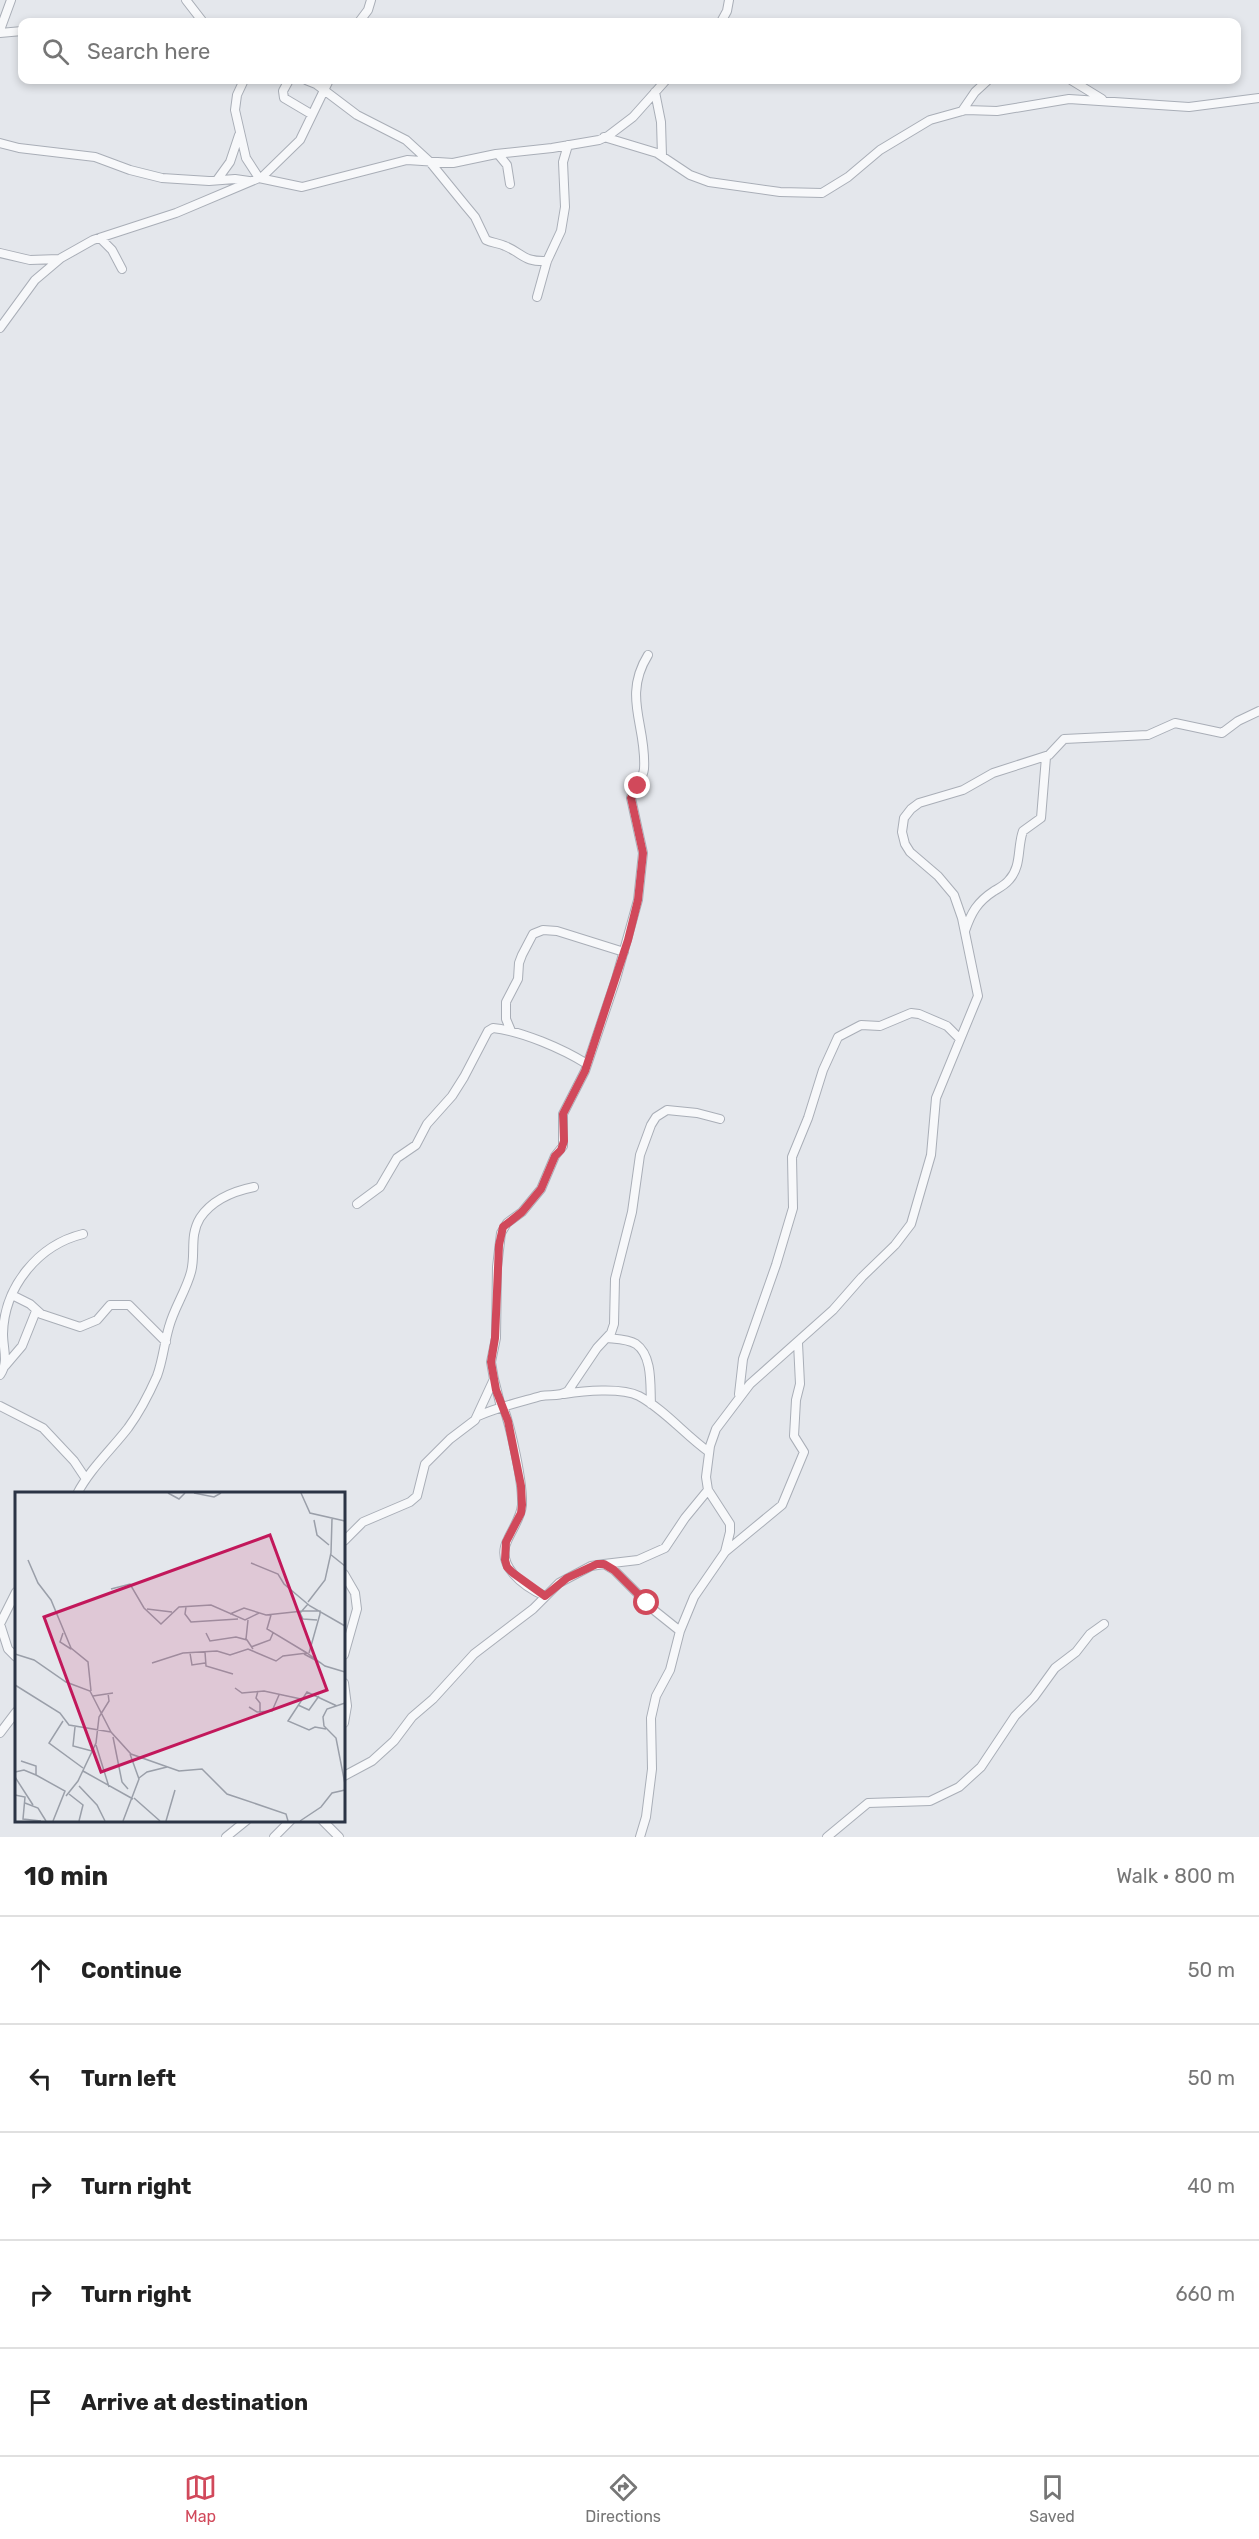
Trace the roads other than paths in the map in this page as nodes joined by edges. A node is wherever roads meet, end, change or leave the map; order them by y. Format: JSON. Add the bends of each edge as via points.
{"nodes":[{"id":1,"x":11,"y":0,"type":"edge"},
{"id":2,"x":186,"y":0,"type":"edge"},
{"id":3,"x":371,"y":0,"type":"edge"},
{"id":4,"x":729,"y":0,"type":"edge"},
{"id":5,"x":200,"y":18,"type":"edge"},
{"id":6,"x":362,"y":18,"type":"edge"},
{"id":7,"x":724,"y":18,"type":"edge"},
{"id":8,"x":0,"y":31,"type":"edge"},
{"id":9,"x":18,"y":32,"type":"edge"},
{"id":10,"x":242,"y":84,"type":"edge"},
{"id":11,"x":287,"y":84,"type":"edge"},
{"id":12,"x":313,"y":84,"type":"edge"},
{"id":13,"x":327,"y":84,"type":"edge"},
{"id":14,"x":662,"y":84,"type":"edge"},
{"id":15,"x":984,"y":84,"type":"edge"},
{"id":16,"x":1077,"y":84,"type":"edge"},
{"id":17,"x":324,"y":91,"type":"junction"},
{"id":18,"x":655,"y":92,"type":"junction"},
{"id":19,"x":1259,"y":99,"type":"edge"},
{"id":20,"x":1103,"y":100,"type":"junction"},
{"id":21,"x":962,"y":111,"type":"junction"},
{"id":22,"x":311,"y":114,"type":"junction"},
{"id":23,"x":241,"y":131,"type":"junction"},
{"id":24,"x":604,"y":137,"type":"junction"},
{"id":25,"x":0,"y":143,"type":"edge"},
{"id":26,"x":568,"y":145,"type":"junction"},
{"id":27,"x":498,"y":154,"type":"junction"},
{"id":28,"x":662,"y":156,"type":"junction"},
{"id":29,"x":430,"y":162,"type":"junction"},
{"id":30,"x":260,"y":178,"type":"junction"},
{"id":31,"x":218,"y":180,"type":"junction"},
{"id":32,"x":249,"y":182,"type":"junction"},
{"id":33,"x":510,"y":184,"type":"dead end"},
{"id":34,"x":100,"y":238,"type":"junction"},
{"id":35,"x":0,"y":254,"type":"edge"},
{"id":36,"x":61,"y":258,"type":"junction"},
{"id":37,"x":547,"y":261,"type":"junction"},
{"id":38,"x":122,"y":269,"type":"dead end"},
{"id":39,"x":537,"y":297,"type":"dead end"},
{"id":40,"x":0,"y":328,"type":"edge"},
{"id":41,"x":648,"y":655,"type":"dead end"},
{"id":42,"x":1259,"y":711,"type":"edge"},
{"id":43,"x":1046,"y":757,"type":"junction"},
{"id":44,"x":964,"y":933,"type":"junction"},
{"id":45,"x":624,"y":952,"type":"junction"},
{"id":46,"x":510,"y":1031,"type":"junction"},
{"id":47,"x":960,"y":1039,"type":"junction"},
{"id":48,"x":587,"y":1064,"type":"junction"},
{"id":49,"x":720,"y":1119,"type":"dead end"},
{"id":50,"x":254,"y":1187,"type":"dead end"},
{"id":51,"x":357,"y":1204,"type":"dead end"},
{"id":52,"x":83,"y":1234,"type":"dead end"},
{"id":53,"x":12,"y":1295,"type":"junction"},
{"id":54,"x":36,"y":1311,"type":"junction"},
{"id":55,"x":607,"y":1338,"type":"junction"},
{"id":56,"x":166,"y":1342,"type":"junction"},
{"id":57,"x":798,"y":1343,"type":"junction"},
{"id":58,"x":5,"y":1366,"type":"junction"},
{"id":59,"x":0,"y":1375,"type":"edge"},
{"id":60,"x":494,"y":1379,"type":"junction"},
{"id":61,"x":564,"y":1394,"type":"junction"},
{"id":62,"x":737,"y":1400,"type":"junction"},
{"id":63,"x":651,"y":1404,"type":"junction"},
{"id":64,"x":0,"y":1406,"type":"edge"},
{"id":65,"x":502,"y":1406,"type":"junction"},
{"id":66,"x":477,"y":1417,"type":"junction"},
{"id":67,"x":709,"y":1452,"type":"junction"},
{"id":68,"x":86,"y":1479,"type":"junction"},
{"id":69,"x":708,"y":1490,"type":"junction"},
{"id":70,"x":78,"y":1492,"type":"edge"},
{"id":71,"x":345,"y":1540,"type":"edge"},
{"id":72,"x":724,"y":1552,"type":"junction"},
{"id":73,"x":604,"y":1564,"type":"junction"},
{"id":74,"x":345,"y":1576,"type":"edge"},
{"id":75,"x":15,"y":1594,"type":"edge"},
{"id":76,"x":545,"y":1596,"type":"junction"},
{"id":77,"x":0,"y":1624,"type":"edge"},
{"id":78,"x":1104,"y":1624,"type":"dead end"},
{"id":79,"x":681,"y":1631,"type":"junction"},
{"id":80,"x":345,"y":1651,"type":"edge"},
{"id":81,"x":15,"y":1656,"type":"edge"},
{"id":82,"x":345,"y":1691,"type":"edge"},
{"id":83,"x":15,"y":1713,"type":"edge"},
{"id":84,"x":345,"y":1717,"type":"edge"},
{"id":85,"x":0,"y":1733,"type":"edge"},
{"id":86,"x":345,"y":1775,"type":"edge"},
{"id":87,"x":246,"y":1822,"type":"edge"},
{"id":88,"x":290,"y":1822,"type":"edge"},
{"id":89,"x":323,"y":1822,"type":"edge"},
{"id":90,"x":226,"y":1837,"type":"edge"},
{"id":91,"x":274,"y":1837,"type":"edge"},
{"id":92,"x":339,"y":1837,"type":"edge"},
{"id":93,"x":640,"y":1837,"type":"edge"},
{"id":94,"x":827,"y":1837,"type":"edge"}],
"edges":[{"from":1,"to":8,"type":"street"},
{"from":2,"to":5,"type":"street"},
{"from":3,"to":6,"type":"street"},
{"from":4,"to":7,"type":"street"},
{"from":8,"to":9,"type":"street"},
{"from":10,"to":23,"type":"street","via":[[235,102]]},
{"from":11,"to":22,"type":"street","via":[[285,98]]},
{"from":12,"to":17,"type":"street"},
{"from":13,"to":17,"type":"street"},
{"from":14,"to":18,"type":"street"},
{"from":15,"to":21,"type":"street"},
{"from":16,"to":20,"type":"street"},
{"from":17,"to":22,"type":"street"},
{"from":17,"to":29,"type":"street","via":[[357,115],[401,136]]},
{"from":18,"to":24,"type":"street","via":[[633,117]]},
{"from":18,"to":28,"type":"street","via":[[662,122]]},
{"from":19,"to":20,"type":"street","via":[[1189,107]]},
{"from":20,"to":21,"type":"street","via":[[1069,99],[997,111]]},
{"from":21,"to":28,"type":"street","via":[[930,120],[880,150],[822,193],[780,192],[709,182],[690,175]]},
{"from":22,"to":30,"type":"street","via":[[300,140]]},
{"from":23,"to":30,"type":"street","via":[[246,158]]},
{"from":23,"to":31,"type":"street","via":[[230,162]]},
{"from":24,"to":26,"type":"street"},
{"from":24,"to":28,"type":"street"},
{"from":25,"to":31,"type":"street","via":[[95,158],[162,178]]},
{"from":26,"to":27,"type":"street"},
{"from":26,"to":37,"type":"street","via":[[563,162],[565,207],[561,231]]},
{"from":27,"to":29,"type":"street","via":[[453,163]]},
{"from":27,"to":33,"type":"street","via":[[507,165]]},
{"from":29,"to":30,"type":"street","via":[[407,160],[302,187]]},
{"from":29,"to":37,"type":"street","via":[[475,217],[486,240],[527,259]]},
{"from":30,"to":32,"type":"street"},
{"from":31,"to":32,"type":"street"},
{"from":32,"to":34,"type":"street","via":[[176,213]]},
{"from":34,"to":36,"type":"street"},
{"from":34,"to":38,"type":"street"},
{"from":35,"to":36,"type":"street","via":[[30,260]]},
{"from":36,"to":40,"type":"street","via":[[35,280]]},
{"from":37,"to":39,"type":"street"},
{"from":41,"to":45,"type":"street","via":[[639,671],[635,702],[644,769],[631,798],[643,866]]},
{"from":42,"to":43,"type":"street","via":[[1222,733],[1175,723],[1148,735],[1068,738]]},
{"from":43,"to":44,"type":"street","via":[[1041,818],[1023,831],[1020,856],[1012,875],[975,906]]},
{"from":43,"to":44,"type":"street","via":[[993,773],[963,790],[919,803],[904,818],[905,844],[954,895]]},
{"from":44,"to":47,"type":"street","via":[[978,991]]},
{"from":45,"to":46,"type":"street","via":[[557,931],[533,934],[519,963],[519,979],[506,1002]]},
{"from":45,"to":48,"type":"street"},
{"from":46,"to":48,"type":"street"},
{"from":46,"to":51,"type":"street","via":[[493,1028],[483,1036],[464,1077],[427,1124],[416,1145],[397,1158],[380,1187]]},
{"from":47,"to":57,"type":"street","via":[[936,1098],[931,1155],[911,1224],[888,1253]]},
{"from":47,"to":62,"type":"street","via":[[947,1026],[911,1013],[880,1026],[861,1025],[838,1037],[792,1157],[793,1208],[743,1359],[742,1387]]},
{"from":48,"to":60,"type":"street","via":[[563,1114],[563,1146],[546,1181],[501,1233],[491,1362]]},
{"from":49,"to":55,"type":"street","via":[[667,1110],[651,1125],[640,1155],[632,1212],[615,1279],[614,1324]]},
{"from":50,"to":56,"type":"street","via":[[214,1203],[201,1217],[194,1235],[192,1272],[172,1316]]},
{"from":52,"to":53,"type":"street","via":[[58,1242],[42,1254]]},
{"from":53,"to":54,"type":"street"},
{"from":53,"to":58,"type":"street","via":[[3,1332]]},
{"from":54,"to":56,"type":"street","via":[[83,1327],[97,1320],[110,1305],[129,1305]]},
{"from":54,"to":58,"type":"street","via":[[22,1346]]},
{"from":55,"to":61,"type":"street"},
{"from":55,"to":63,"type":"street","via":[[632,1342],[640,1348],[649,1370]]},
{"from":56,"to":68,"type":"street","via":[[163,1360],[140,1408]]},
{"from":57,"to":62,"type":"street","via":[[763,1371]]},
{"from":57,"to":72,"type":"street","via":[[800,1384],[794,1436],[802,1447],[802,1456],[778,1509]]},
{"from":58,"to":59,"type":"street"},
{"from":60,"to":65,"type":"street"},
{"from":60,"to":66,"type":"street"},
{"from":61,"to":63,"type":"street","via":[[625,1392]]},
{"from":61,"to":65,"type":"street"},
{"from":62,"to":67,"type":"street","via":[[719,1422]]},
{"from":63,"to":67,"type":"street"},
{"from":64,"to":68,"type":"street","via":[[48,1432]]},
{"from":65,"to":66,"type":"street"},
{"from":65,"to":76,"type":"street","via":[[522,1505],[506,1542],[505,1560],[513,1573]]},
{"from":66,"to":71,"type":"street","via":[[425,1464],[417,1496],[363,1522]]},
{"from":67,"to":69,"type":"street"},
{"from":68,"to":70,"type":"street"},
{"from":69,"to":72,"type":"street","via":[[730,1524]]},
{"from":69,"to":73,"type":"street","via":[[665,1548],[638,1560]]},
{"from":72,"to":79,"type":"street","via":[[694,1597]]},
{"from":73,"to":76,"type":"street","via":[[567,1578]]},
{"from":73,"to":79,"type":"street"},
{"from":74,"to":80,"type":"street","via":[[355,1593],[357,1609]]},
{"from":75,"to":77,"type":"street"},
{"from":76,"to":86,"type":"street","via":[[474,1654],[382,1753]]},
{"from":77,"to":81,"type":"street","via":[[8,1649]]},
{"from":78,"to":94,"type":"street","via":[[1055,1668],[1015,1716],[981,1767],[959,1787],[930,1801],[868,1803]]},
{"from":79,"to":93,"type":"street","via":[[651,1718],[652,1769]]},
{"from":82,"to":84,"type":"street"},
{"from":83,"to":85,"type":"street"},
{"from":87,"to":90,"type":"street"},
{"from":88,"to":91,"type":"street"},
{"from":89,"to":92,"type":"street"}]}
